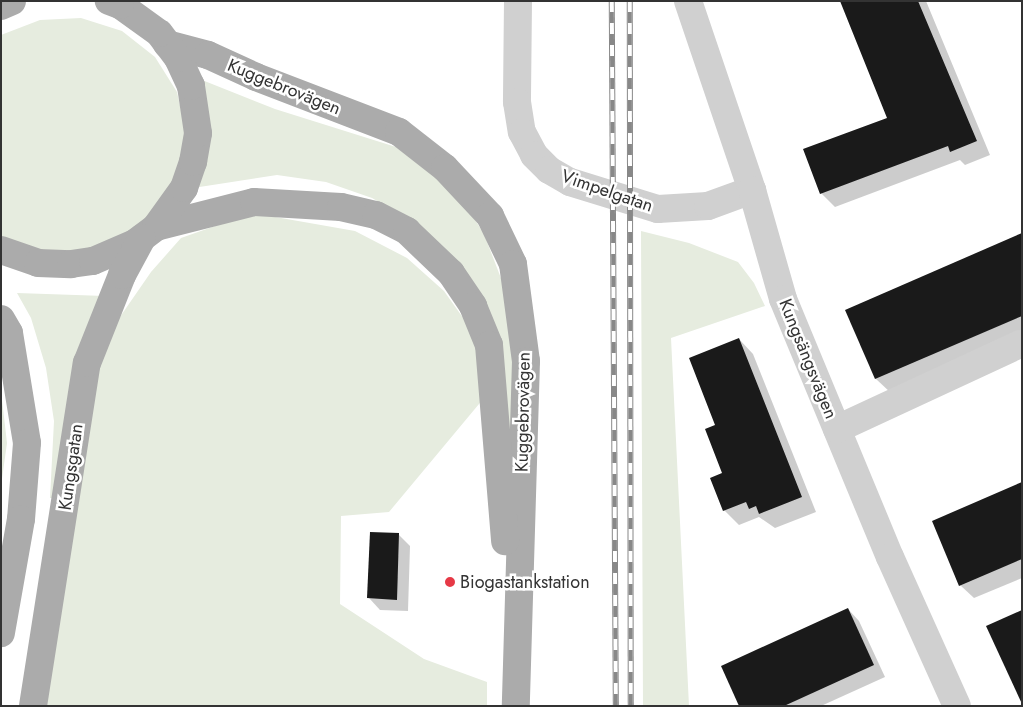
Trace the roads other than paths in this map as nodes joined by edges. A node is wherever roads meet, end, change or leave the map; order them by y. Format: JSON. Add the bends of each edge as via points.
{"nodes":[{"id":1,"x":12,"y":1,"type":"edge"},
{"id":2,"x":109,"y":1,"type":"edge"},
{"id":3,"x":146,"y":1,"type":"edge"},
{"id":4,"x":518,"y":1,"type":"edge"},
{"id":5,"x":688,"y":1,"type":"edge"},
{"id":6,"x":1,"y":6,"type":"edge"},
{"id":7,"x":163,"y":38,"type":"junction"},
{"id":8,"x":752,"y":190,"type":"junction"},
{"id":9,"x":149,"y":232,"type":"junction"},
{"id":10,"x":1,"y":250,"type":"edge"},
{"id":11,"x":1,"y":319,"type":"edge"},
{"id":12,"x":1020,"y":344,"type":"dead end"},
{"id":13,"x":837,"y":429,"type":"junction"},
{"id":14,"x":1,"y":632,"type":"edge"},
{"id":15,"x":516,"y":657,"type":"junction"},
{"id":16,"x":33,"y":706,"type":"edge"},
{"id":17,"x":516,"y":706,"type":"edge"},
{"id":18,"x":957,"y":706,"type":"edge"}],
"edges":[{"from":1,"to":6,"type":"main road"},
{"from":2,"to":7,"type":"main road","via":[[120,5]]},
{"from":3,"to":7,"type":"main road"},
{"from":4,"to":8,"type":"street","name":"Vimpelgatan","via":[[517,102],[522,132],[534,155],[550,170],[570,182],[658,209],[708,206]]},
{"from":5,"to":8,"type":"street","name":"Kungsängsvägen"},
{"from":7,"to":9,"type":"main road","via":[[191,86],[198,133],[194,162],[184,188]]},
{"from":7,"to":15,"type":"main road","name":"Kuggebrovägen","via":[[398,132],[445,168],[490,216],[513,264],[526,361]]},
{"from":8,"to":13,"type":"street","name":"Kungsängsvägen","via":[[783,300]]},
{"from":9,"to":10,"type":"main road","via":[[118,252],[71,264],[38,262]]},
{"from":9,"to":15,"type":"main road","name":"Kuggebrovägen","via":[[254,202],[341,207],[376,215],[407,231],[451,273],[474,306],[489,345]]},
{"from":9,"to":16,"type":"main road","name":"Kungsgatan","via":[[122,276],[87,363]]},
{"from":11,"to":14,"type":"main road","via":[[8,333],[27,443],[21,519]]},
{"from":12,"to":13,"type":"street"},
{"from":13,"to":18,"type":"street","name":"Kungsängsvägen"},
{"from":15,"to":17,"type":"main road","name":"Kuggebrovägen"}]}
